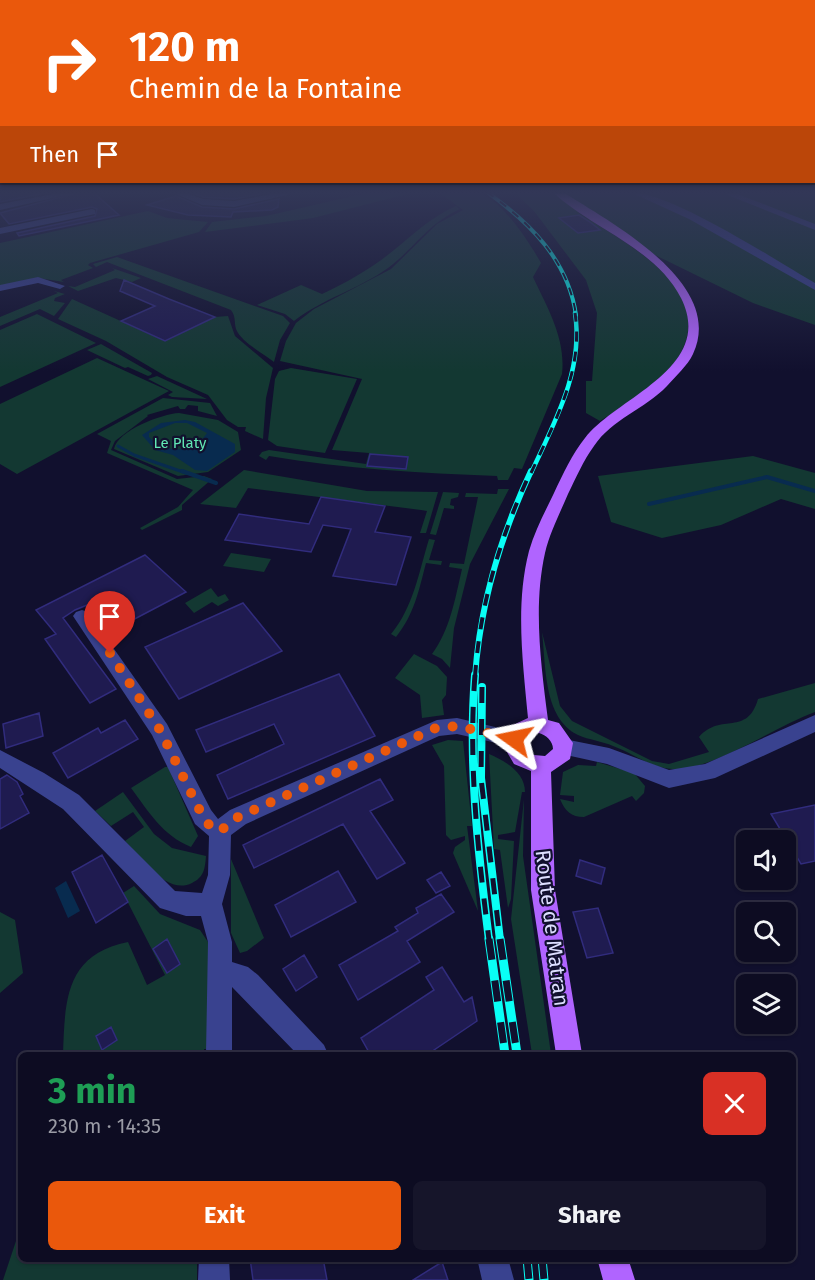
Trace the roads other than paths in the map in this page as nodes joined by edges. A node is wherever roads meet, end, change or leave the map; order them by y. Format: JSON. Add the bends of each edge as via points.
{"nodes":[{"id":1,"x":644,"y":252,"type":"edge"},
{"id":2,"x":753,"y":252,"type":"edge"},
{"id":3,"x":60,"y":286,"type":"dead end"},
{"id":4,"x":815,"y":287,"type":"edge"},
{"id":5,"x":0,"y":288,"type":"edge"},
{"id":6,"x":82,"y":616,"type":"dead end"},
{"id":7,"x":815,"y":723,"type":"edge"},
{"id":8,"x":539,"y":725,"type":"junction"},
{"id":9,"x":514,"y":739,"type":"junction"},
{"id":10,"x":564,"y":747,"type":"junction"},
{"id":11,"x":0,"y":758,"type":"edge"},
{"id":12,"x":541,"y":766,"type":"junction"},
{"id":13,"x":220,"y":831,"type":"junction"},
{"id":14,"x":210,"y":904,"type":"junction"},
{"id":15,"x":221,"y":973,"type":"junction"},
{"id":16,"x":219,"y":1052,"type":"edge"},
{"id":17,"x":313,"y":1052,"type":"edge"},
{"id":18,"x":569,"y":1052,"type":"edge"},
{"id":19,"x":214,"y":1262,"type":"edge"},
{"id":20,"x":493,"y":1262,"type":"edge"},
{"id":21,"x":613,"y":1262,"type":"edge"},
{"id":22,"x":214,"y":1280,"type":"edge"},
{"id":23,"x":498,"y":1280,"type":"edge"},
{"id":24,"x":619,"y":1280,"type":"edge"}],
"edges":[{"from":1,"to":8,"type":"main road","via":[[670,274],[690,304],[694,329],[679,367],[661,386],[612,420],[589,442],[543,532],[534,569],[532,610]]},
{"from":2,"to":4,"type":"street"},
{"from":3,"to":5,"type":"street","via":[[38,280]]},
{"from":6,"to":13,"type":"street","via":[[160,730],[203,817]]},
{"from":7,"to":10,"type":"street","via":[[708,772],[669,779],[609,756]]},
{"from":8,"to":9,"type":"main road","via":[[524,728]]},
{"from":8,"to":10,"type":"main road","via":[[552,729]]},
{"from":9,"to":12,"type":"main road","via":[[517,754],[530,764]]},
{"from":9,"to":13,"type":"street","via":[[457,726],[436,728],[238,817]]},
{"from":10,"to":12,"type":"main road","via":[[558,760]]},
{"from":11,"to":14,"type":"street","via":[[71,802],[168,900],[186,905]]},
{"from":12,"to":18,"type":"main road","name":"Route de Matran","via":[[543,890]]},
{"from":13,"to":14,"type":"street","via":[[219,875]]},
{"from":14,"to":15,"type":"street","via":[[219,933]]},
{"from":15,"to":16,"type":"street"},
{"from":15,"to":17,"type":"street","via":[[239,976],[249,984]]},
{"from":19,"to":22,"type":"street"},
{"from":20,"to":23,"type":"street"},
{"from":21,"to":24,"type":"main road"}]}
